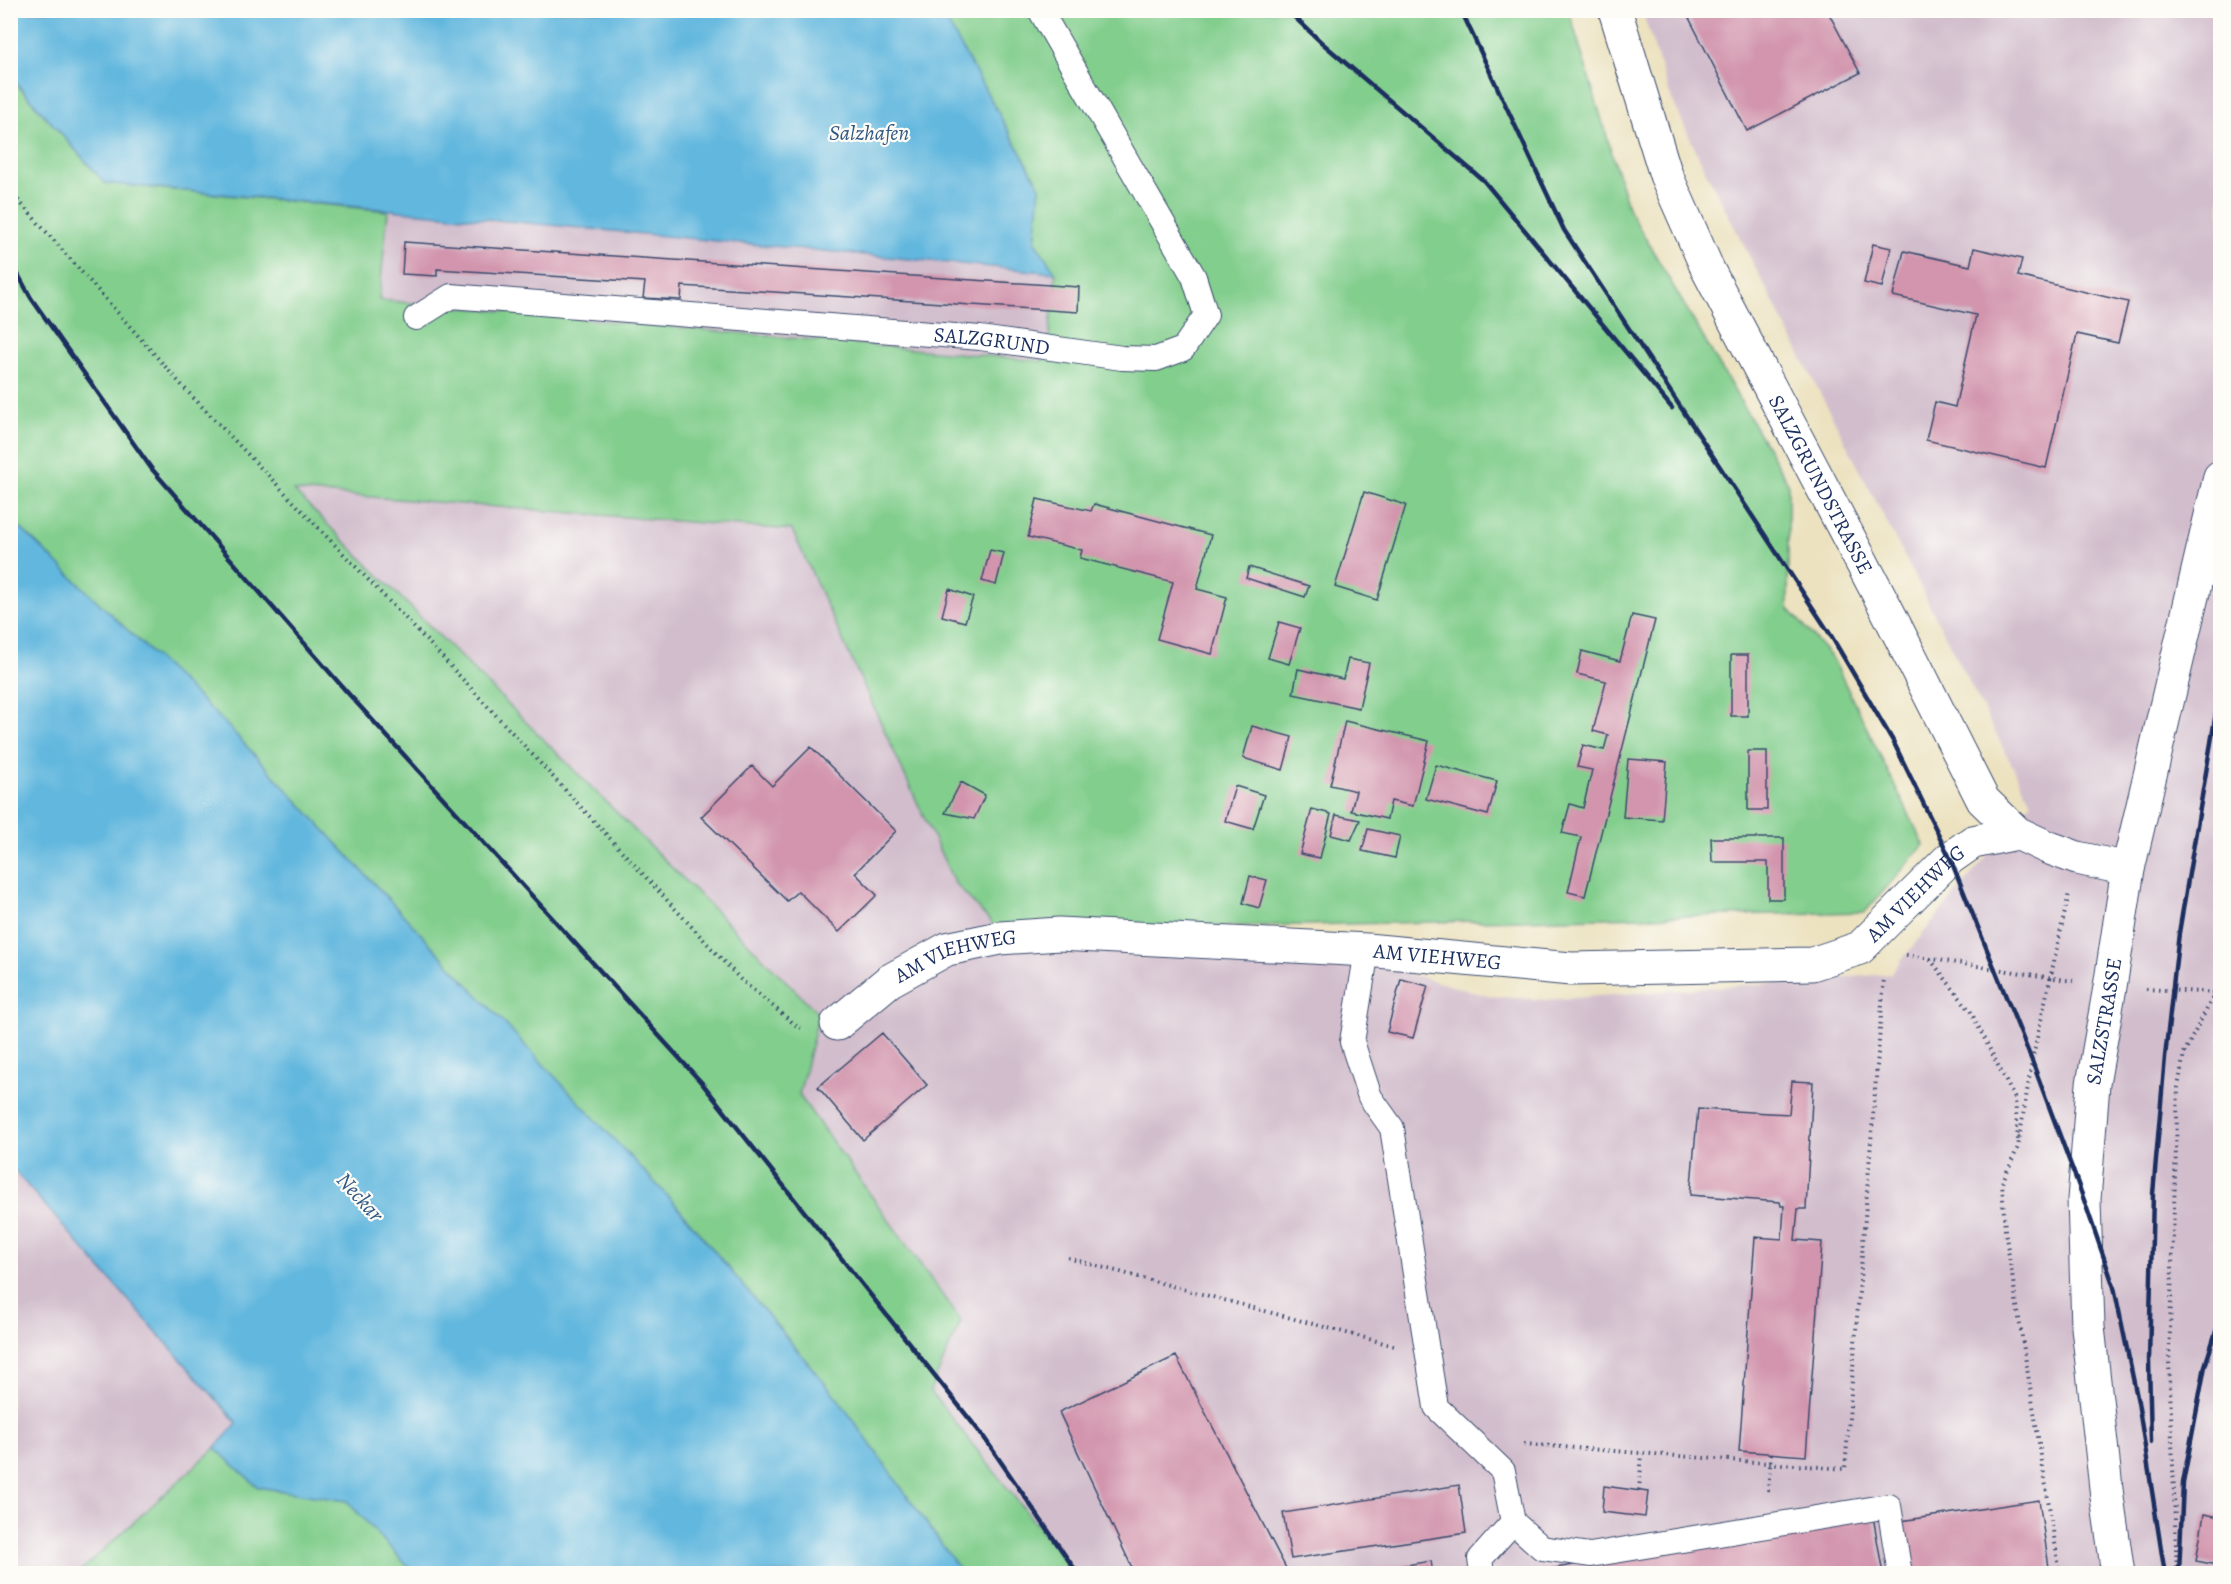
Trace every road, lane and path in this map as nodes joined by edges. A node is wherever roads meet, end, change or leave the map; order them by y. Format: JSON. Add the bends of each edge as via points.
{"nodes":[{"id":1,"x":1040,"y":10,"type":"edge"},
{"id":2,"x":1615,"y":10,"type":"edge"},
{"id":3,"x":10,"y":191,"type":"edge"},
{"id":4,"x":416,"y":318,"type":"dead end"},
{"id":5,"x":2220,"y":477,"type":"edge"},
{"id":6,"x":2017,"y":833,"type":"junction"},
{"id":7,"x":2077,"y":858,"type":"junction"},
{"id":8,"x":2128,"y":869,"type":"junction"},
{"id":9,"x":1367,"y":950,"type":"junction"},
{"id":10,"x":1873,"y":950,"type":"junction"},
{"id":11,"x":1930,"y":958,"type":"junction"},
{"id":12,"x":2050,"y":977,"type":"junction"},
{"id":13,"x":2110,"y":987,"type":"junction"},
{"id":14,"x":2218,"y":993,"type":"edge"},
{"id":15,"x":837,"y":1024,"type":"joint"},
{"id":16,"x":2018,"y":1147,"type":"junction"},
{"id":17,"x":1068,"y":1258,"type":"dead end"},
{"id":18,"x":1427,"y":1355,"type":"junction"},
{"id":19,"x":1470,"y":1440,"type":"junction"},
{"id":20,"x":1771,"y":1453,"type":"dead end"},
{"id":21,"x":1642,"y":1454,"type":"junction"},
{"id":22,"x":1770,"y":1464,"type":"junction"},
{"id":23,"x":1639,"y":1490,"type":"dead end"},
{"id":24,"x":1513,"y":1522,"type":"junction"},
{"id":25,"x":1482,"y":1574,"type":"edge"},
{"id":26,"x":1900,"y":1574,"type":"edge"},
{"id":27,"x":2060,"y":1574,"type":"edge"},
{"id":28,"x":2118,"y":1574,"type":"edge"},
{"id":29,"x":2177,"y":1574,"type":"edge"}],
"edges":[{"from":1,"to":4,"type":"lane","name":"SALZGRUND","via":[[1194,277],[1206,315],[1183,349],[1156,359],[1122,358],[980,338],[451,296]]},
{"from":2,"to":6,"type":"street","name":"SALZGRUNDSTRASSE","via":[[1666,175],[1708,270],[1983,800]]},
{"from":3,"to":15,"type":"path","via":[[188,391],[740,979],[798,1027],[816,1030]]},
{"from":5,"to":8,"type":"street","name":"SALZSTRASSE"},
{"from":6,"to":7,"type":"street","name":"SALZGRUNDSTRASSE"},
{"from":6,"to":10,"type":"street","name":"AM VIEHWEG","via":[[1972,842],[1950,858]]},
{"from":7,"to":8,"type":"street","name":"SALZGRUNDSTRASSE"},
{"from":7,"to":12,"type":"path"},
{"from":8,"to":13,"type":"street","name":"SALZSTRASSE"},
{"from":9,"to":10,"type":"street","name":"AM VIEHWEG","via":[[1571,969],[1812,964]]},
{"from":9,"to":15,"type":"street","name":"AM VIEHWEG","via":[[1059,934],[1000,938],[948,949],[889,981]]},
{"from":9,"to":18,"type":"lane","via":[[1352,1042],[1370,1097],[1392,1128]]},
{"from":10,"to":11,"type":"path"},
{"from":10,"to":22,"type":"path","via":[[1845,1469]]},
{"from":11,"to":12,"type":"path"},
{"from":11,"to":16,"type":"path","via":[[1971,1012],[2015,1099]]},
{"from":12,"to":13,"type":"path"},
{"from":12,"to":16,"type":"path"},
{"from":13,"to":14,"type":"path"},
{"from":13,"to":28,"type":"street","name":"SALZSTRASSE","via":[[2093,1084],[2084,1200],[2088,1327]]},
{"from":14,"to":29,"type":"path","via":[[2184,1053],[2178,1088],[2169,1361]]},
{"from":16,"to":27,"type":"path","via":[[2002,1183],[2005,1231]]},
{"from":17,"to":18,"type":"path"},
{"from":18,"to":19,"type":"lane","via":[[1436,1407]]},
{"from":19,"to":21,"type":"path"},
{"from":19,"to":24,"type":"lane","via":[[1503,1471]]},
{"from":20,"to":22,"type":"path"},
{"from":21,"to":22,"type":"path"},
{"from":21,"to":23,"type":"path"},
{"from":24,"to":25,"type":"lane","via":[[1480,1559]]},
{"from":24,"to":26,"type":"lane","via":[[1542,1548],[1590,1555],[1889,1506]]}]}
